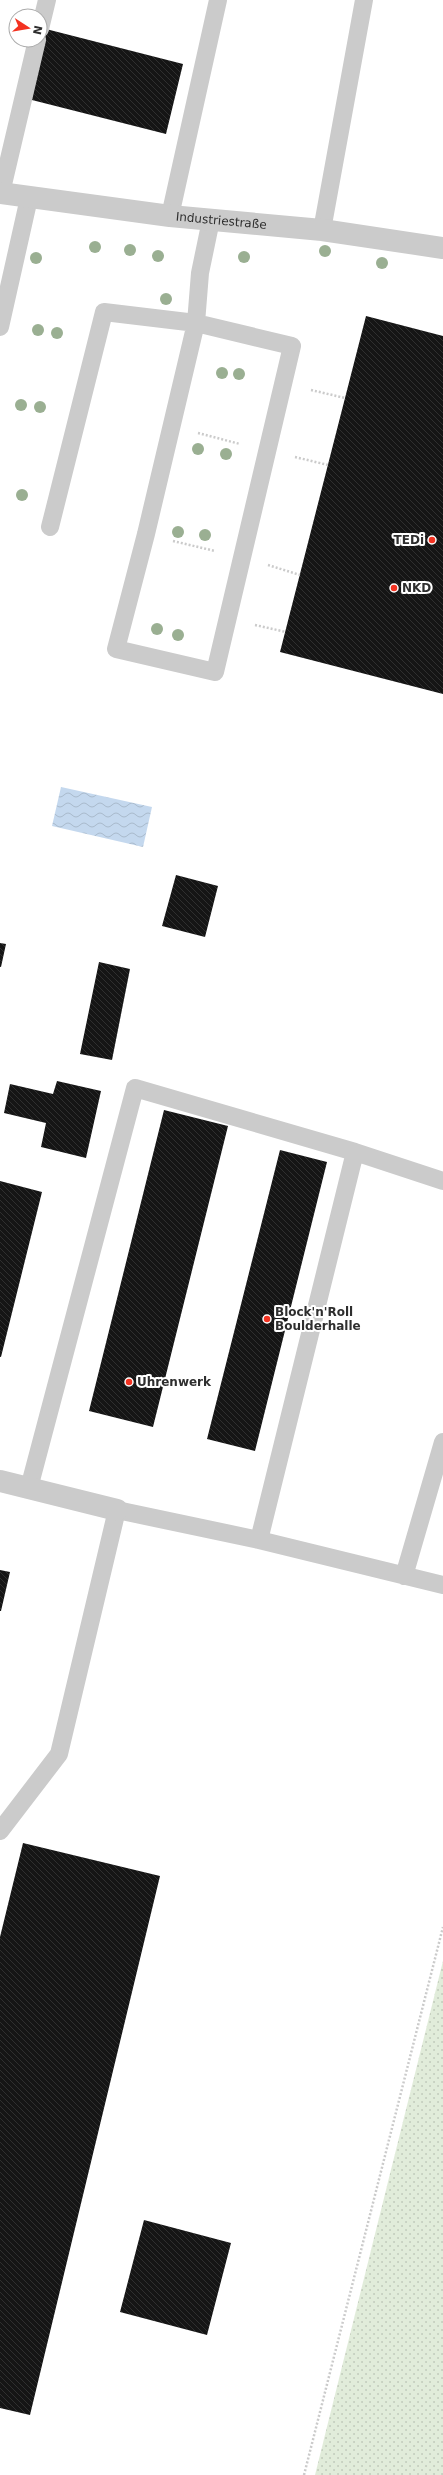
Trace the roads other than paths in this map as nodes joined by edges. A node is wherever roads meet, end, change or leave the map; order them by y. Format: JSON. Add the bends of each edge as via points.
{"nodes":[{"id":1,"x":218,"y":0,"type":"edge"},
{"id":2,"x":364,"y":0,"type":"edge"},
{"id":3,"x":35,"y":48,"type":"edge"},
{"id":4,"x":0,"y":193,"type":"edge"},
{"id":5,"x":29,"y":198,"type":"junction"},
{"id":6,"x":170,"y":216,"type":"junction"},
{"id":7,"x":211,"y":220,"type":"junction"},
{"id":8,"x":322,"y":230,"type":"junction"},
{"id":9,"x":443,"y":248,"type":"edge"},
{"id":10,"x":196,"y":323,"type":"junction"},
{"id":11,"x":0,"y":327,"type":"edge"},
{"id":12,"x":50,"y":526,"type":"dead end"},
{"id":13,"x":355,"y":1152,"type":"junction"},
{"id":14,"x":443,"y":1181,"type":"edge"},
{"id":15,"x":443,"y":1442,"type":"edge"},
{"id":16,"x":0,"y":1481,"type":"edge"},
{"id":17,"x":29,"y":1488,"type":"junction"},
{"id":18,"x":117,"y":1510,"type":"junction"},
{"id":19,"x":259,"y":1540,"type":"junction"},
{"id":20,"x":404,"y":1576,"type":"junction"},
{"id":21,"x":443,"y":1585,"type":"edge"},
{"id":22,"x":0,"y":1831,"type":"edge"}],
"edges":[{"from":1,"to":6,"type":"lane"},
{"from":2,"to":8,"type":"lane"},
{"from":3,"to":4,"type":"lane"},
{"from":4,"to":5,"type":"street","name":"Industriestraße"},
{"from":5,"to":6,"type":"street","name":"Industriestraße"},
{"from":5,"to":11,"type":"lane"},
{"from":6,"to":7,"type":"street","name":"Industriestraße"},
{"from":7,"to":8,"type":"street","name":"Industriestraße"},
{"from":7,"to":10,"type":"lane","via":[[200,273]]},
{"from":8,"to":9,"type":"street","name":"Industriestraße"},
{"from":10,"to":10,"type":"lane","via":[[116,649],[215,672],[292,346]]},
{"from":10,"to":12,"type":"lane","via":[[104,312]]},
{"from":13,"to":14,"type":"lane"},
{"from":13,"to":17,"type":"lane","via":[[135,1088]]},
{"from":13,"to":19,"type":"lane"},
{"from":15,"to":20,"type":"lane"},
{"from":16,"to":17,"type":"street"},
{"from":17,"to":18,"type":"street"},
{"from":18,"to":19,"type":"lane"},
{"from":18,"to":22,"type":"lane","via":[[59,1754]]},
{"from":19,"to":20,"type":"lane"},
{"from":20,"to":21,"type":"lane"}]}
